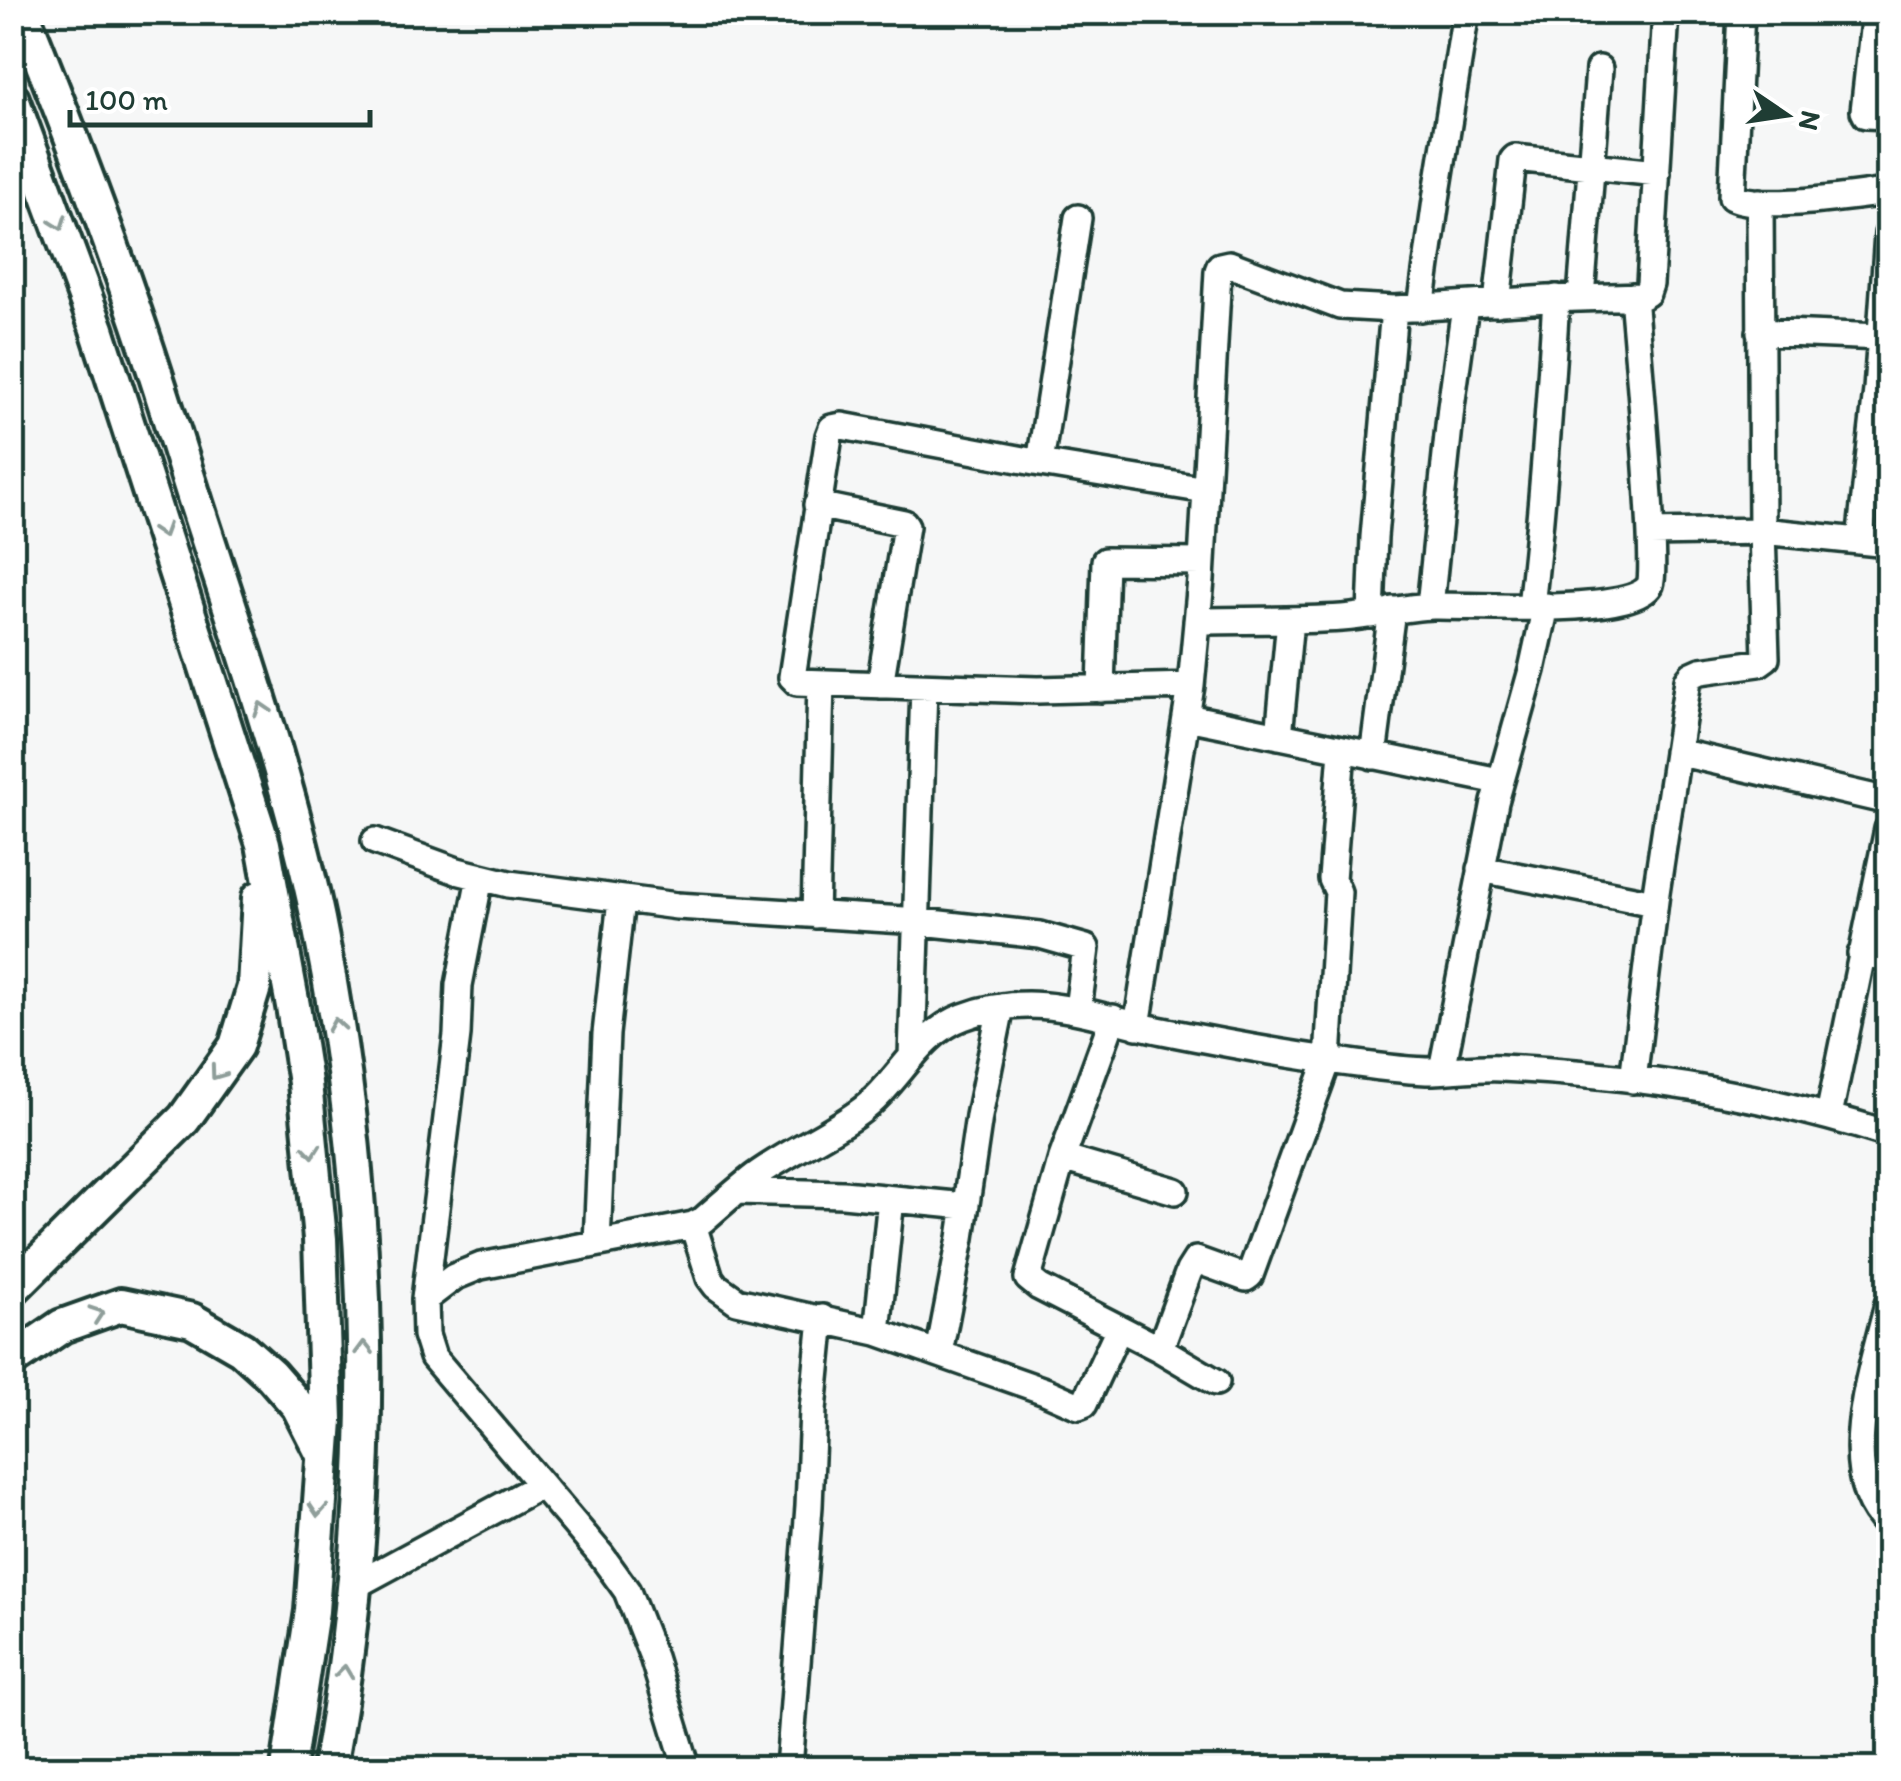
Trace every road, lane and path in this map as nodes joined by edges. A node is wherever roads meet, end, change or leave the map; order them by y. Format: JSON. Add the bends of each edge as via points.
{"nodes":[{"id":1,"x":22,"y":12,"type":"edge"},
{"id":2,"x":1466,"y":12,"type":"edge"},
{"id":3,"x":1666,"y":12,"type":"edge"},
{"id":4,"x":1741,"y":12,"type":"edge"},
{"id":5,"x":1875,"y":12,"type":"edge"},
{"id":6,"x":1599,"y":69,"type":"dead end"},
{"id":7,"x":12,"y":99,"type":"edge"},
{"id":8,"x":1888,"y":116,"type":"edge"},
{"id":9,"x":1591,"y":166,"type":"junction"},
{"id":10,"x":1657,"y":173,"type":"junction"},
{"id":11,"x":1888,"y":192,"type":"edge"},
{"id":12,"x":1760,"y":202,"type":"junction"},
{"id":13,"x":1078,"y":218,"type":"dead end"},
{"id":14,"x":1888,"y":234,"type":"edge"},
{"id":15,"x":1633,"y":296,"type":"junction"},
{"id":16,"x":1568,"y":298,"type":"junction"},
{"id":17,"x":1497,"y":303,"type":"junction"},
{"id":18,"x":1465,"y":306,"type":"junction"},
{"id":19,"x":1421,"y":308,"type":"junction"},
{"id":20,"x":1394,"y":310,"type":"junction"},
{"id":21,"x":1760,"y":332,"type":"junction"},
{"id":22,"x":1880,"y":337,"type":"junction"},
{"id":23,"x":1040,"y":463,"type":"junction"},
{"id":24,"x":1206,"y":490,"type":"junction"},
{"id":25,"x":817,"y":505,"type":"junction"},
{"id":26,"x":1762,"y":531,"type":"junction"},
{"id":27,"x":1650,"y":533,"type":"junction"},
{"id":28,"x":1860,"y":540,"type":"junction"},
{"id":29,"x":1888,"y":544,"type":"edge"},
{"id":30,"x":1202,"y":562,"type":"junction"},
{"id":31,"x":1430,"y":606,"type":"junction"},
{"id":32,"x":1538,"y":606,"type":"junction"},
{"id":33,"x":1382,"y":612,"type":"junction"},
{"id":34,"x":1290,"y":620,"type":"junction"},
{"id":35,"x":1197,"y":621,"type":"junction"},
{"id":36,"x":821,"y":683,"type":"junction"},
{"id":37,"x":880,"y":685,"type":"junction"},
{"id":38,"x":1190,"y":686,"type":"junction"},
{"id":39,"x":924,"y":687,"type":"junction"},
{"id":40,"x":1101,"y":689,"type":"junction"},
{"id":41,"x":1187,"y":716,"type":"junction"},
{"id":42,"x":1280,"y":736,"type":"junction"},
{"id":43,"x":1342,"y":750,"type":"junction"},
{"id":44,"x":1677,"y":752,"type":"junction"},
{"id":45,"x":1374,"y":756,"type":"junction"},
{"id":46,"x":1500,"y":781,"type":"junction"},
{"id":47,"x":1888,"y":802,"type":"edge"},
{"id":48,"x":1888,"y":830,"type":"edge"},
{"id":49,"x":375,"y":840,"type":"dead end"},
{"id":50,"x":263,"y":844,"type":"junction"},
{"id":51,"x":1480,"y":869,"type":"junction"},
{"id":52,"x":480,"y":877,"type":"junction"},
{"id":53,"x":621,"y":900,"type":"junction"},
{"id":54,"x":1654,"y":903,"type":"junction"},
{"id":55,"x":815,"y":915,"type":"junction"},
{"id":56,"x":917,"y":921,"type":"junction"},
{"id":57,"x":1861,"y":954,"type":"junction"},
{"id":58,"x":1888,"y":957,"type":"edge"},
{"id":59,"x":1001,"y":1007,"type":"junction"},
{"id":60,"x":1078,"y":1009,"type":"junction"},
{"id":61,"x":1125,"y":1022,"type":"junction"},
{"id":62,"x":912,"y":1057,"type":"junction"},
{"id":63,"x":1328,"y":1060,"type":"junction"},
{"id":64,"x":1442,"y":1070,"type":"junction"},
{"id":65,"x":1633,"y":1080,"type":"junction"},
{"id":66,"x":1828,"y":1115,"type":"junction"},
{"id":67,"x":1888,"y":1134,"type":"edge"},
{"id":68,"x":1062,"y":1158,"type":"junction"},
{"id":69,"x":1175,"y":1191,"type":"dead end"},
{"id":70,"x":737,"y":1192,"type":"junction"},
{"id":71,"x":891,"y":1199,"type":"junction"},
{"id":72,"x":965,"y":1206,"type":"junction"},
{"id":73,"x":693,"y":1224,"type":"junction"},
{"id":74,"x":597,"y":1243,"type":"junction"},
{"id":75,"x":12,"y":1288,"type":"edge"},
{"id":76,"x":425,"y":1299,"type":"junction"},
{"id":77,"x":1888,"y":1304,"type":"edge"},
{"id":78,"x":822,"y":1318,"type":"junction"},
{"id":79,"x":1119,"y":1328,"type":"junction"},
{"id":80,"x":877,"y":1332,"type":"junction"},
{"id":81,"x":1160,"y":1348,"type":"junction"},
{"id":82,"x":938,"y":1353,"type":"junction"},
{"id":83,"x":12,"y":1360,"type":"edge"},
{"id":84,"x":1216,"y":1382,"type":"dead end"},
{"id":85,"x":322,"y":1453,"type":"junction"},
{"id":86,"x":541,"y":1485,"type":"junction"},
{"id":87,"x":1888,"y":1525,"type":"edge"},
{"id":88,"x":354,"y":1586,"type":"junction"},
{"id":89,"x":288,"y":1768,"type":"edge"},
{"id":90,"x":329,"y":1768,"type":"edge"},
{"id":91,"x":687,"y":1768,"type":"edge"},
{"id":92,"x":789,"y":1768,"type":"edge"}],
"edges":[{"from":88,"to":1,"type":"main road","one_way":true,"via":[[364,1387],[360,1235],[344,1076],[317,918],[267,725],[135,314]]},
{"from":2,"to":19,"type":"street"},
{"from":3,"to":10,"type":"street"},
{"from":4,"to":12,"type":"street","via":[[1730,193]]},
{"from":5,"to":8,"type":"street","via":[[1864,111]]},
{"from":6,"to":9,"type":"street"},
{"from":7,"to":50,"type":"main road","one_way":true,"via":[[98,329]]},
{"from":9,"to":10,"type":"street"},
{"from":9,"to":16,"type":"street"},
{"from":9,"to":17,"type":"street","via":[[1512,160]]},
{"from":10,"to":15,"type":"street","via":[[1650,284],[1647,293]]},
{"from":11,"to":12,"type":"street"},
{"from":12,"to":21,"type":"street"},
{"from":13,"to":23,"type":"street"},
{"from":14,"to":22,"type":"street"},
{"from":15,"to":16,"type":"street"},
{"from":15,"to":27,"type":"street"},
{"from":16,"to":17,"type":"street"},
{"from":16,"to":32,"type":"street","via":[[1550,422]]},
{"from":17,"to":18,"type":"street"},
{"from":18,"to":19,"type":"street"},
{"from":18,"to":31,"type":"street"},
{"from":19,"to":20,"type":"street"},
{"from":20,"to":24,"type":"street","via":[[1340,306],[1220,266]]},
{"from":20,"to":33,"type":"street","via":[[1374,537]]},
{"from":21,"to":22,"type":"street"},
{"from":21,"to":26,"type":"street"},
{"from":22,"to":28,"type":"street"},
{"from":23,"to":24,"type":"street"},
{"from":23,"to":25,"type":"street","via":[[842,426],[829,436]]},
{"from":24,"to":30,"type":"street"},
{"from":25,"to":36,"type":"street","via":[[792,677]]},
{"from":25,"to":37,"type":"street","via":[[906,526]]},
{"from":26,"to":27,"type":"street"},
{"from":26,"to":28,"type":"street"},
{"from":26,"to":44,"type":"street","via":[[1766,658],[1692,675]]},
{"from":27,"to":32,"type":"street","via":[[1653,578],[1636,596]]},
{"from":28,"to":29,"type":"street"},
{"from":30,"to":35,"type":"street"},
{"from":30,"to":40,"type":"street","via":[[1105,560]]},
{"from":31,"to":32,"type":"street"},
{"from":31,"to":33,"type":"street"},
{"from":32,"to":46,"type":"street","via":[[1532,670]]},
{"from":33,"to":34,"type":"street"},
{"from":33,"to":45,"type":"street"},
{"from":34,"to":35,"type":"street"},
{"from":34,"to":42,"type":"street"},
{"from":35,"to":38,"type":"street"},
{"from":36,"to":37,"type":"street"},
{"from":36,"to":55,"type":"street"},
{"from":37,"to":39,"type":"street"},
{"from":38,"to":40,"type":"street"},
{"from":38,"to":41,"type":"street"},
{"from":39,"to":40,"type":"street"},
{"from":39,"to":56,"type":"street"},
{"from":41,"to":42,"type":"street"},
{"from":41,"to":61,"type":"street"},
{"from":42,"to":43,"type":"street"},
{"from":43,"to":45,"type":"street"},
{"from":43,"to":63,"type":"street"},
{"from":44,"to":47,"type":"street"},
{"from":44,"to":54,"type":"street"},
{"from":45,"to":46,"type":"street"},
{"from":46,"to":51,"type":"street"},
{"from":48,"to":57,"type":"street"},
{"from":49,"to":52,"type":"street"},
{"from":50,"to":75,"type":"main road","one_way":true,"via":[[254,987],[236,1046],[184,1119]]},
{"from":50,"to":85,"type":"main road","one_way":true,"via":[[314,1161],[324,1314]]},
{"from":51,"to":54,"type":"street"},
{"from":51,"to":64,"type":"street"},
{"from":52,"to":53,"type":"street"},
{"from":52,"to":76,"type":"street","via":[[459,984]]},
{"from":53,"to":55,"type":"street"},
{"from":53,"to":74,"type":"street","via":[[606,1034]]},
{"from":54,"to":65,"type":"street"},
{"from":55,"to":56,"type":"street"},
{"from":56,"to":60,"type":"street","via":[[1040,935],[1086,948]]},
{"from":56,"to":62,"type":"street"},
{"from":57,"to":58,"type":"street"},
{"from":57,"to":66,"type":"street"},
{"from":59,"to":60,"type":"street"},
{"from":59,"to":62,"type":"street","via":[[948,1024]]},
{"from":59,"to":72,"type":"street"},
{"from":60,"to":61,"type":"street"},
{"from":61,"to":63,"type":"street"},
{"from":61,"to":68,"type":"street"},
{"from":62,"to":70,"type":"street","via":[[858,1114]]},
{"from":63,"to":64,"type":"street"},
{"from":63,"to":81,"type":"street","via":[[1250,1275],[1196,1260]]},
{"from":64,"to":65,"type":"street"},
{"from":65,"to":66,"type":"street"},
{"from":66,"to":67,"type":"street"},
{"from":68,"to":69,"type":"street"},
{"from":68,"to":79,"type":"street","via":[[1028,1278]]},
{"from":70,"to":71,"type":"street"},
{"from":70,"to":73,"type":"street"},
{"from":71,"to":72,"type":"street"},
{"from":71,"to":80,"type":"street"},
{"from":72,"to":82,"type":"street"},
{"from":73,"to":74,"type":"street"},
{"from":73,"to":78,"type":"street","via":[[710,1278],[722,1291],[737,1301]]},
{"from":74,"to":76,"type":"street","via":[[481,1266]]},
{"from":76,"to":86,"type":"street","via":[[433,1357]]},
{"from":77,"to":87,"type":"street","via":[[1861,1417],[1860,1459],[1869,1497]]},
{"from":78,"to":80,"type":"street"},
{"from":78,"to":92,"type":"street"},
{"from":79,"to":81,"type":"street"},
{"from":79,"to":82,"type":"street","via":[[1080,1407]]},
{"from":80,"to":82,"type":"street"},
{"from":81,"to":84,"type":"street"},
{"from":83,"to":85,"type":"main road","one_way":true,"via":[[62,1326],[121,1306],[192,1320],[271,1375],[298,1406]]},
{"from":85,"to":89,"type":"main road","one_way":true,"via":[[312,1612]]},
{"from":86,"to":88,"type":"street"},
{"from":86,"to":91,"type":"street","via":[[627,1591]]},
{"from":90,"to":88,"type":"main road","one_way":true}]}
